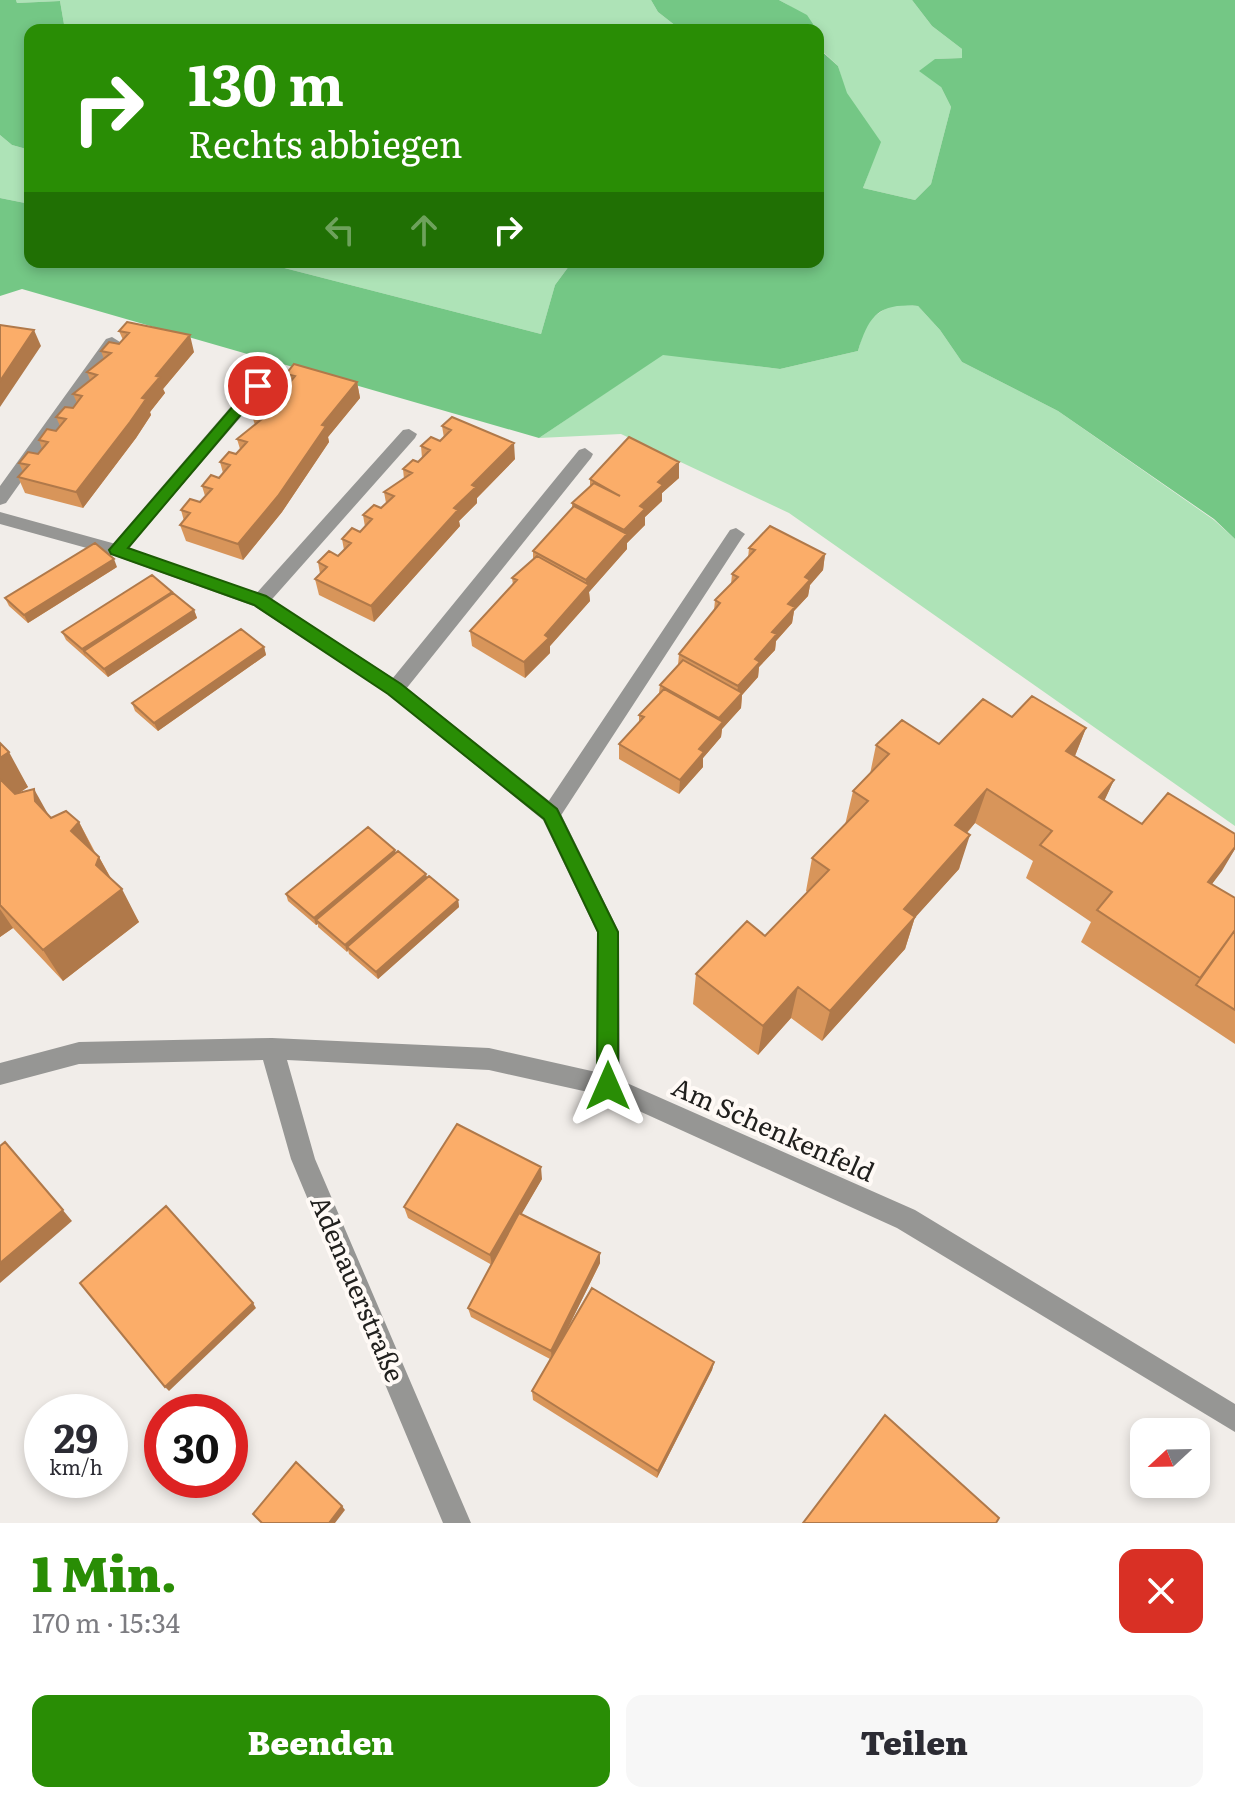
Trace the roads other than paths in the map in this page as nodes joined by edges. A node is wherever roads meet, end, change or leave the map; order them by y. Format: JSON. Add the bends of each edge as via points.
{"nodes":[{"id":1,"x":112,"y":342,"type":"edge"},
{"id":2,"x":258,"y":386,"type":"dead end"},
{"id":3,"x":409,"y":434,"type":"dead end"},
{"id":4,"x":585,"y":454,"type":"dead end"},
{"id":5,"x":0,"y":499,"type":"edge"},
{"id":6,"x":0,"y":518,"type":"edge"},
{"id":7,"x":736,"y":534,"type":"dead end"},
{"id":8,"x":117,"y":550,"type":"junction"},
{"id":9,"x":260,"y":601,"type":"junction"},
{"id":10,"x":395,"y":689,"type":"junction"},
{"id":11,"x":551,"y":814,"type":"junction"},
{"id":12,"x":272,"y":1049,"type":"junction"},
{"id":13,"x":0,"y":1074,"type":"edge"},
{"id":14,"x":608,"y":1086,"type":"junction"},
{"id":15,"x":1235,"y":1419,"type":"edge"},
{"id":16,"x":457,"y":1523,"type":"edge"}],
"edges":[{"from":1,"to":5,"type":"street"},
{"from":2,"to":8,"type":"street"},
{"from":3,"to":9,"type":"street"},
{"from":4,"to":10,"type":"street"},
{"from":6,"to":8,"type":"street"},
{"from":7,"to":11,"type":"street"},
{"from":8,"to":9,"type":"street"},
{"from":9,"to":10,"type":"street"},
{"from":10,"to":11,"type":"street"},
{"from":11,"to":14,"type":"street","via":[[608,932]]},
{"from":12,"to":13,"type":"street","name":"Am Schenkenfeld","via":[[79,1053]]},
{"from":12,"to":14,"type":"street","name":"Am Schenkenfeld","via":[[489,1059]]},
{"from":12,"to":16,"type":"street","name":"Adenauerstraße","via":[[303,1159]]},
{"from":14,"to":15,"type":"street","name":"Am Schenkenfeld","via":[[906,1219]]}]}
